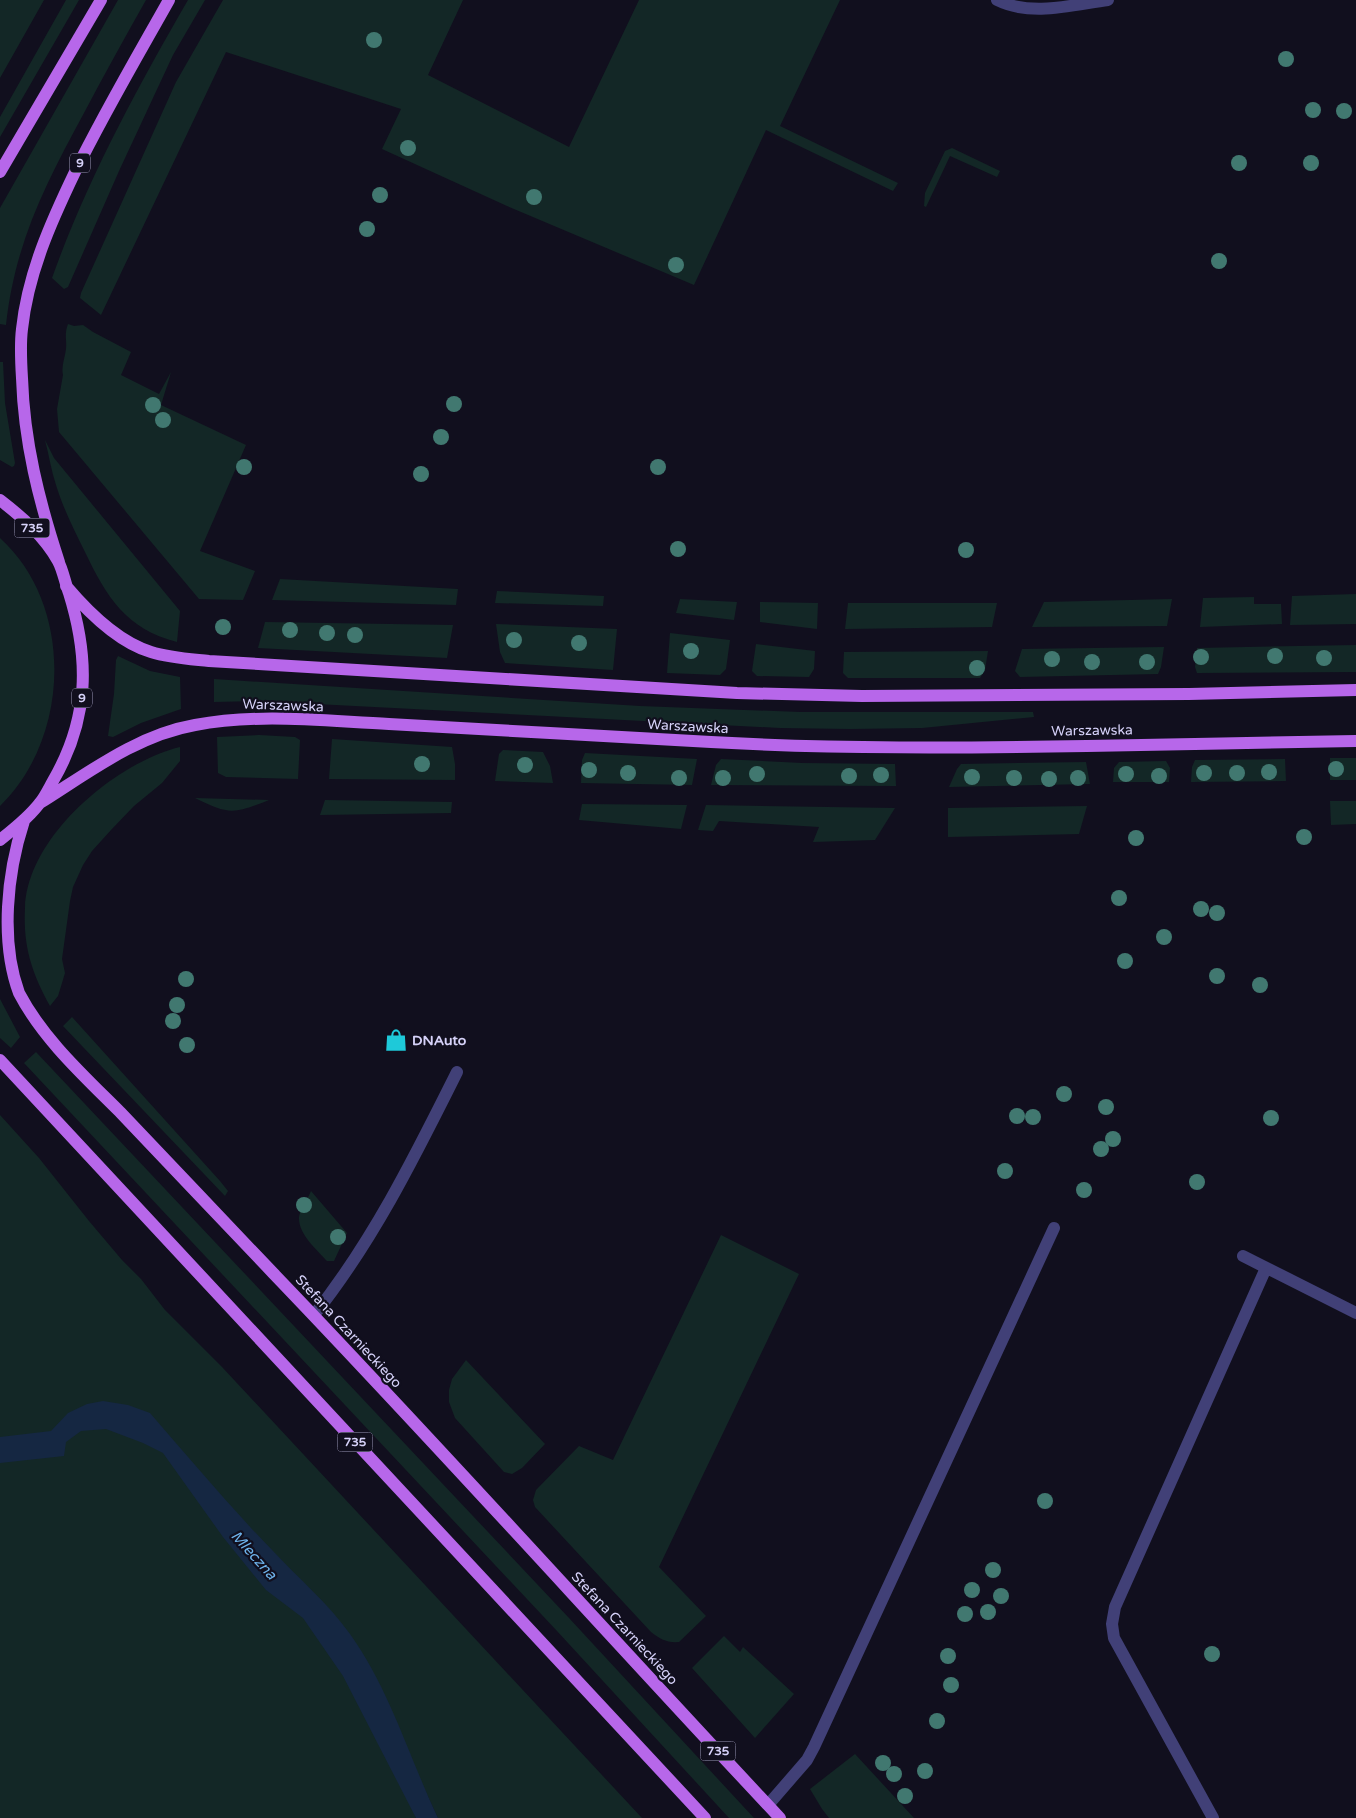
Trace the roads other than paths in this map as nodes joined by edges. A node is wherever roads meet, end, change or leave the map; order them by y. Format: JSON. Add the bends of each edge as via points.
{"nodes":[{"id":1,"x":100,"y":0,"type":"edge"},
{"id":2,"x":169,"y":0,"type":"edge"},
{"id":3,"x":997,"y":0,"type":"edge"},
{"id":4,"x":1108,"y":0,"type":"edge"},
{"id":5,"x":0,"y":172,"type":"edge"},
{"id":6,"x":0,"y":500,"type":"edge"},
{"id":7,"x":58,"y":562,"type":"junction"},
{"id":8,"x":66,"y":586,"type":"junction"},
{"id":9,"x":1356,"y":690,"type":"edge"},
{"id":10,"x":1356,"y":741,"type":"edge"},
{"id":11,"x":40,"y":803,"type":"junction"},
{"id":12,"x":24,"y":821,"type":"junction"},
{"id":13,"x":0,"y":840,"type":"edge"},
{"id":14,"x":0,"y":1060,"type":"edge"},
{"id":15,"x":458,"y":1072,"type":"dead end"},
{"id":16,"x":1054,"y":1228,"type":"dead end"},
{"id":17,"x":1243,"y":1256,"type":"dead end"},
{"id":18,"x":1266,"y":1268,"type":"junction"},
{"id":19,"x":1356,"y":1313,"type":"edge"},
{"id":20,"x":314,"y":1315,"type":"junction"},
{"id":21,"x":768,"y":1805,"type":"junction"},
{"id":22,"x":705,"y":1818,"type":"edge"},
{"id":23,"x":780,"y":1818,"type":"edge"},
{"id":24,"x":1213,"y":1818,"type":"edge"}],
"edges":[{"from":1,"to":5,"type":"main road"},
{"from":2,"to":7,"type":"main road","number":"9","via":[[114,96],[65,193],[29,290],[21,339],[23,411],[36,485]]},
{"from":3,"to":4,"type":"lane","via":[[1027,9]]},
{"from":6,"to":7,"type":"main road","number":"735","via":[[39,535]]},
{"from":7,"to":8,"type":"main road","number":"9"},
{"from":8,"to":9,"type":"main road","via":[[102,622],[141,648],[163,656],[218,662],[699,691],[862,696]]},
{"from":8,"to":11,"type":"main road","number":"9","via":[[83,657],[81,706],[67,753]]},
{"from":10,"to":11,"type":"main road","name":"Warszawska","via":[[929,748],[790,746],[238,718],[191,725],[153,737],[110,759]]},
{"from":11,"to":12,"type":"main road","number":"9"},
{"from":12,"to":13,"type":"main road","number":"9"},
{"from":12,"to":20,"type":"main road","name":"Stefana Czarnieckiego","number":"735","via":[[6,898],[6,948],[18,991],[43,1030],[71,1061]]},
{"from":14,"to":22,"type":"main road","number":"735"},
{"from":15,"to":20,"type":"lane","via":[[413,1161],[366,1242]]},
{"from":16,"to":21,"type":"lane","via":[[814,1747]]},
{"from":17,"to":18,"type":"lane"},
{"from":18,"to":19,"type":"lane"},
{"from":18,"to":24,"type":"lane","via":[[1115,1607],[1112,1624],[1114,1638]]},
{"from":20,"to":21,"type":"main road","name":"Stefana Czarnieckiego","number":"735"},
{"from":21,"to":23,"type":"main road","name":"Stefana Czarnieckiego","number":"735"}]}
